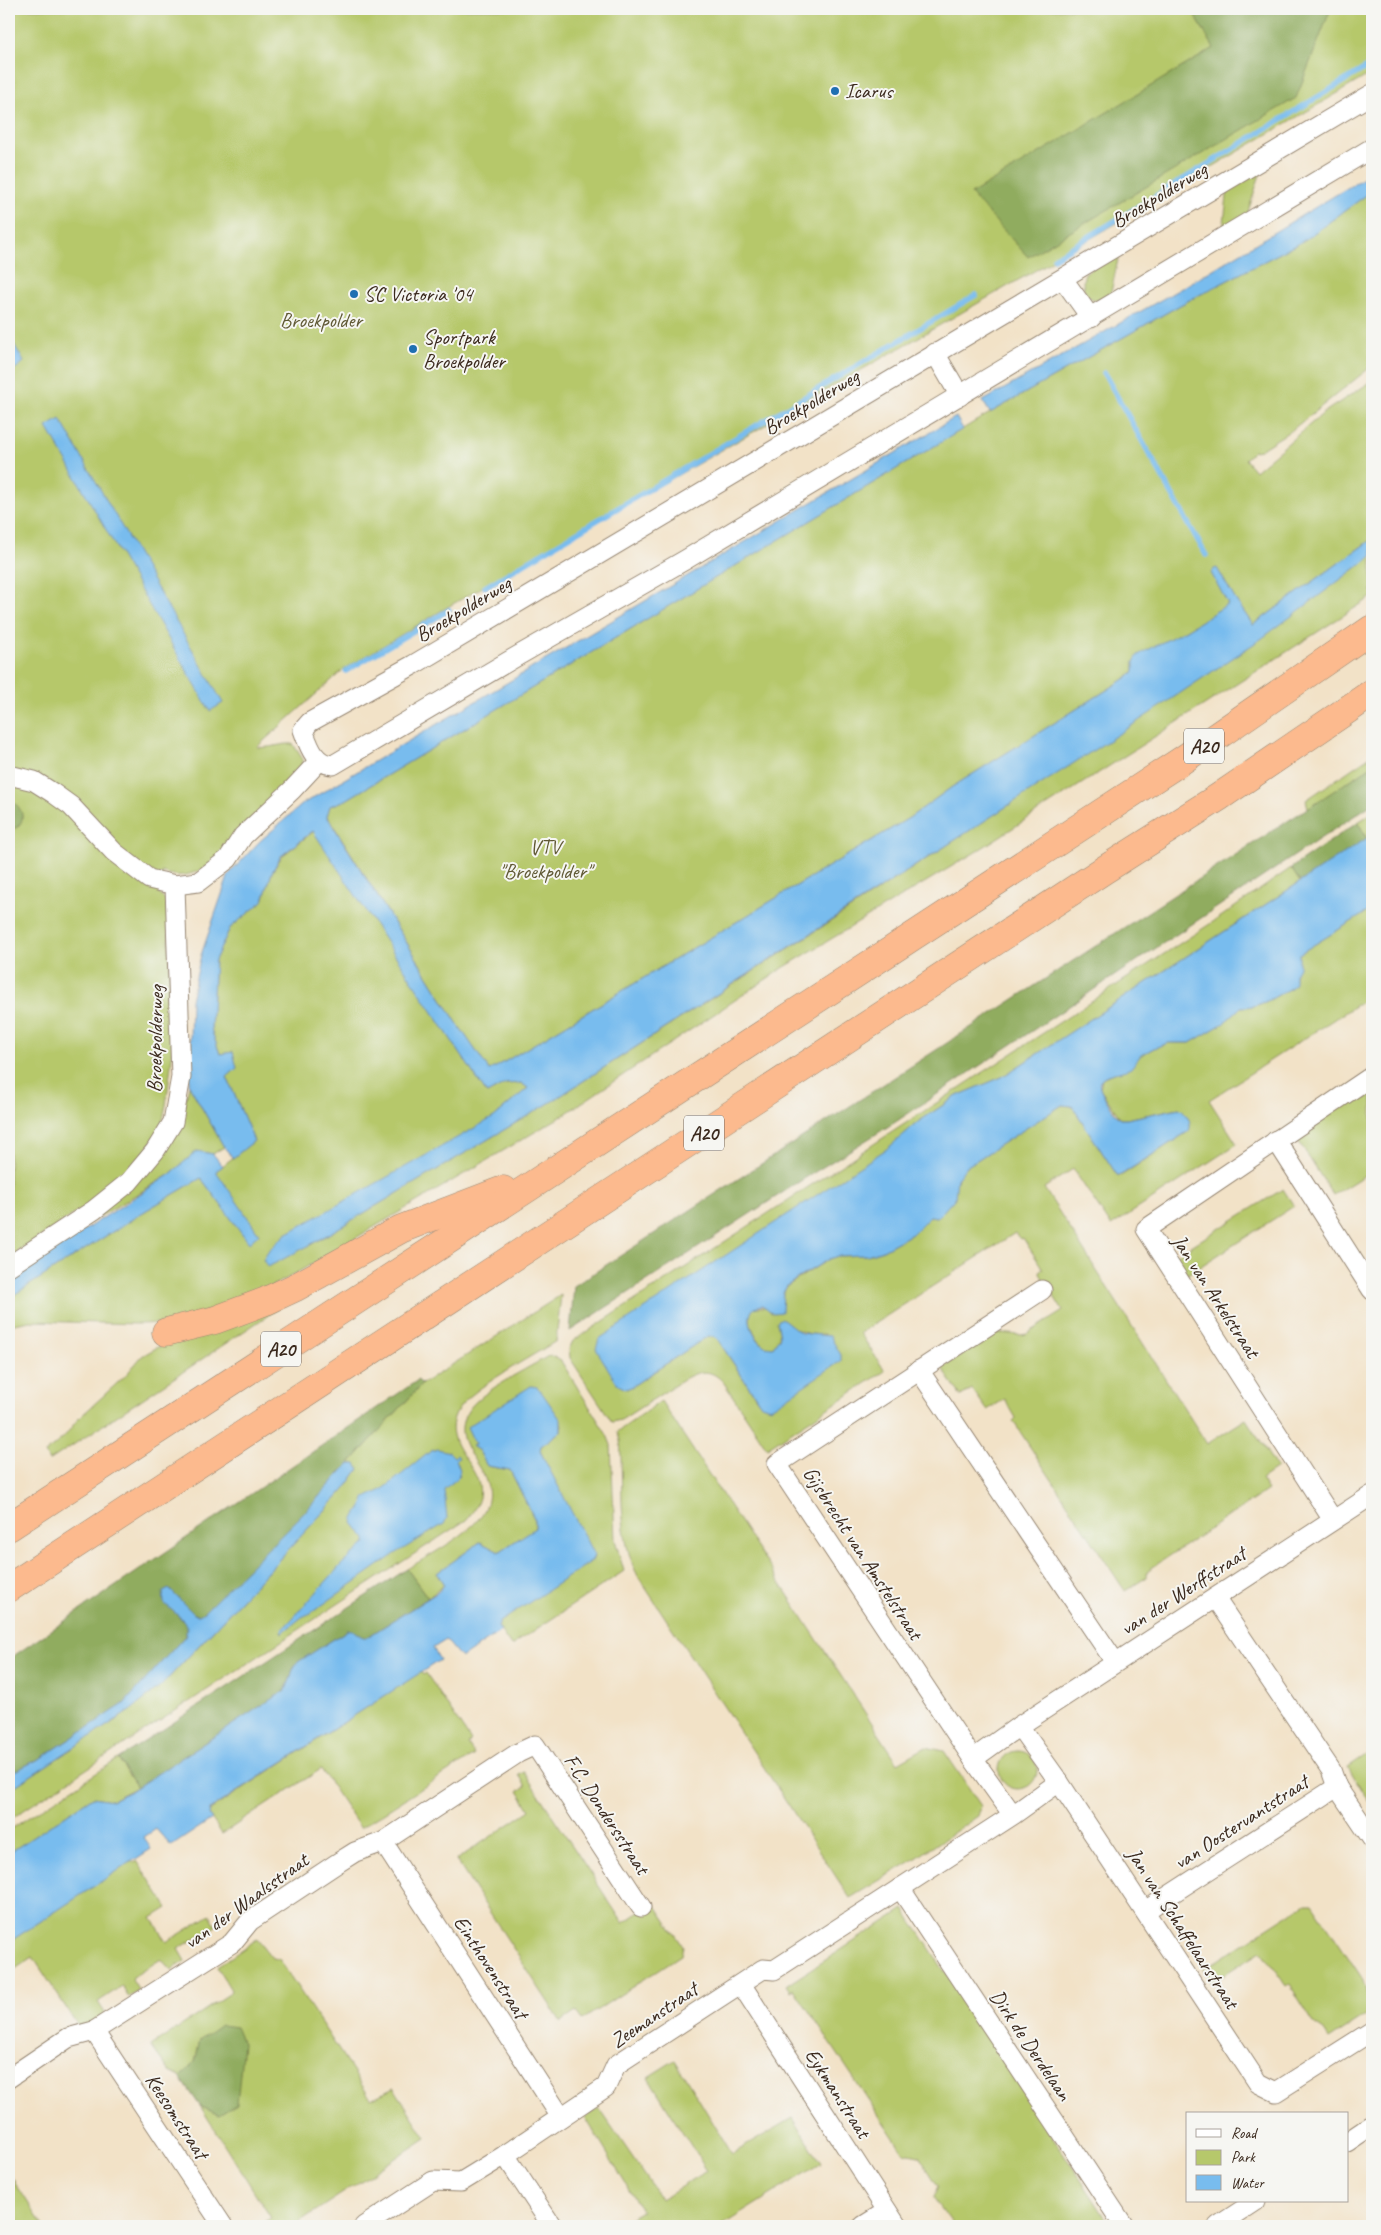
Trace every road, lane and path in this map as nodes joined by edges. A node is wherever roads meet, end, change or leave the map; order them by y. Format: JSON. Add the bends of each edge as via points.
{"nodes":[{"id":1,"x":1372,"y":94,"type":"edge"},
{"id":2,"x":1372,"y":148,"type":"edge"},
{"id":3,"x":1063,"y":279,"type":"junction"},
{"id":4,"x":1091,"y":318,"type":"junction"},
{"id":5,"x":935,"y":353,"type":"junction"},
{"id":6,"x":960,"y":396,"type":"junction"},
{"id":7,"x":1372,"y":630,"type":"edge"},
{"id":8,"x":1372,"y":693,"type":"edge"},
{"id":9,"x":319,"y":761,"type":"junction"},
{"id":10,"x":9,"y":775,"type":"edge"},
{"id":11,"x":176,"y":885,"type":"junction"},
{"id":12,"x":1372,"y":1076,"type":"edge"},
{"id":13,"x":1276,"y":1140,"type":"junction"},
{"id":14,"x":554,"y":1170,"type":"junction"},
{"id":15,"x":9,"y":1266,"type":"edge"},
{"id":16,"x":1042,"y":1290,"type":"dead end"},
{"id":17,"x":1372,"y":1290,"type":"edge"},
{"id":18,"x":166,"y":1332,"type":"dead end"},
{"id":19,"x":919,"y":1370,"type":"junction"},
{"id":20,"x":1372,"y":1495,"type":"edge"},
{"id":21,"x":1333,"y":1520,"type":"junction"},
{"id":22,"x":9,"y":1527,"type":"edge"},
{"id":23,"x":9,"y":1588,"type":"edge"},
{"id":24,"x":1215,"y":1598,"type":"junction"},
{"id":25,"x":1115,"y":1662,"type":"junction"},
{"id":26,"x":1019,"y":1726,"type":"junction"},
{"id":27,"x":535,"y":1746,"type":"joint"},
{"id":28,"x":973,"y":1759,"type":"junction"},
{"id":29,"x":1059,"y":1782,"type":"junction"},
{"id":30,"x":1337,"y":1787,"type":"junction"},
{"id":31,"x":1012,"y":1815,"type":"junction"},
{"id":32,"x":1372,"y":1839,"type":"edge"},
{"id":33,"x":383,"y":1842,"type":"junction"},
{"id":34,"x":900,"y":1888,"type":"junction"},
{"id":35,"x":641,"y":1908,"type":"dead end"},
{"id":36,"x":1145,"y":1911,"type":"junction"},
{"id":37,"x":741,"y":1984,"type":"junction"},
{"id":38,"x":94,"y":2030,"type":"junction"},
{"id":39,"x":1372,"y":2031,"type":"edge"},
{"id":40,"x":9,"y":2078,"type":"edge"},
{"id":41,"x":561,"y":2117,"type":"junction"},
{"id":42,"x":1372,"y":2125,"type":"edge"},
{"id":43,"x":1348,"y":2141,"type":"edge"},
{"id":44,"x":505,"y":2155,"type":"junction"},
{"id":45,"x":1254,"y":2202,"type":"edge"},
{"id":46,"x":892,"y":2219,"type":"edge"},
{"id":47,"x":223,"y":2226,"type":"edge"},
{"id":48,"x":364,"y":2226,"type":"edge"},
{"id":49,"x":552,"y":2226,"type":"edge"},
{"id":50,"x":863,"y":2226,"type":"edge"},
{"id":51,"x":1124,"y":2226,"type":"edge"},
{"id":52,"x":1218,"y":2226,"type":"edge"}],
"edges":[{"from":1,"to":3,"type":"street","name":"Broekpolderweg"},
{"from":2,"to":4,"type":"street"},
{"from":3,"to":4,"type":"street"},
{"from":3,"to":5,"type":"street","name":"Broekpolderweg"},
{"from":4,"to":6,"type":"street"},
{"from":5,"to":6,"type":"street"},
{"from":5,"to":9,"type":"street","name":"Broekpolderweg","via":[[421,660],[310,722],[303,730]]},
{"from":6,"to":9,"type":"street","via":[[333,765]]},
{"from":7,"to":14,"type":"highway","number":"A20","via":[[1181,761]]},
{"from":8,"to":23,"type":"highway","number":"A20","via":[[1219,797]]},
{"from":9,"to":11,"type":"street","via":[[243,836],[228,859],[198,882]]},
{"from":10,"to":11,"type":"street","via":[[34,781],[71,806],[114,852],[149,879]]},
{"from":11,"to":15,"type":"street","name":"Broekpolderweg","via":[[181,1077],[173,1122],[155,1151],[129,1182],[94,1210]]},
{"from":12,"to":13,"type":"street","name":"Jan van Arkelstraat"},
{"from":13,"to":17,"type":"street"},
{"from":13,"to":21,"type":"street","name":"Jan van Arkelstraat","via":[[1146,1229]]},
{"from":14,"to":18,"type":"highway","number":"A20","via":[[401,1229],[266,1301],[215,1320]]},
{"from":14,"to":22,"type":"highway","number":"A20"},
{"from":16,"to":19,"type":"street","name":"Gijsbrecht van Amstelstraat"},
{"from":19,"to":25,"type":"street"},
{"from":19,"to":28,"type":"street","name":"Gijsbrecht van Amstelstraat","via":[[777,1464]]},
{"from":20,"to":21,"type":"street","name":"van der Werffstraat"},
{"from":21,"to":24,"type":"street","name":"van der Werffstraat"},
{"from":24,"to":25,"type":"street","name":"van der Werffstraat"},
{"from":24,"to":30,"type":"street","via":[[1331,1770]]},
{"from":25,"to":26,"type":"street","name":"van der Werffstraat"},
{"from":26,"to":28,"type":"street","name":"van der Werffstraat"},
{"from":26,"to":29,"type":"street"},
{"from":27,"to":33,"type":"street","name":"van der Waalsstraat","via":[[518,1753]]},
{"from":27,"to":35,"type":"street","name":"F.C. Dondersstraat"},
{"from":28,"to":31,"type":"street"},
{"from":29,"to":31,"type":"street"},
{"from":29,"to":36,"type":"street","name":"Jan van Schaffelaarstraat"},
{"from":30,"to":32,"type":"street"},
{"from":30,"to":36,"type":"street","name":"van Oostervantstraat"},
{"from":31,"to":34,"type":"street"},
{"from":33,"to":38,"type":"street","name":"van der Waalsstraat","via":[[355,1852],[336,1864],[250,1921],[232,1943]]},
{"from":33,"to":41,"type":"street","name":"Einthovenstraat"},
{"from":34,"to":37,"type":"street","name":"Zeemanstraat","via":[[774,1970],[763,1969]]},
{"from":34,"to":51,"type":"street","name":"Dirk de Derdelaan"},
{"from":36,"to":39,"type":"street","name":"Jan van Schaffelaarstraat","via":[[1258,2083],[1276,2092]]},
{"from":37,"to":41,"type":"street","name":"Zeemanstraat","via":[[616,2065],[606,2087]]},
{"from":37,"to":46,"type":"street","name":"Eykmanstraat"},
{"from":38,"to":40,"type":"street","name":"van der Waalsstraat","via":[[68,2038]]},
{"from":38,"to":47,"type":"street","name":"Keesomstraat"},
{"from":41,"to":44,"type":"street","name":"Zeemanstraat"},
{"from":42,"to":43,"type":"street"},
{"from":44,"to":48,"type":"street","name":"Zeemanstraat","via":[[461,2182],[433,2181]]},
{"from":44,"to":49,"type":"street"},
{"from":45,"to":52,"type":"street"},
{"from":46,"to":50,"type":"street"}]}
